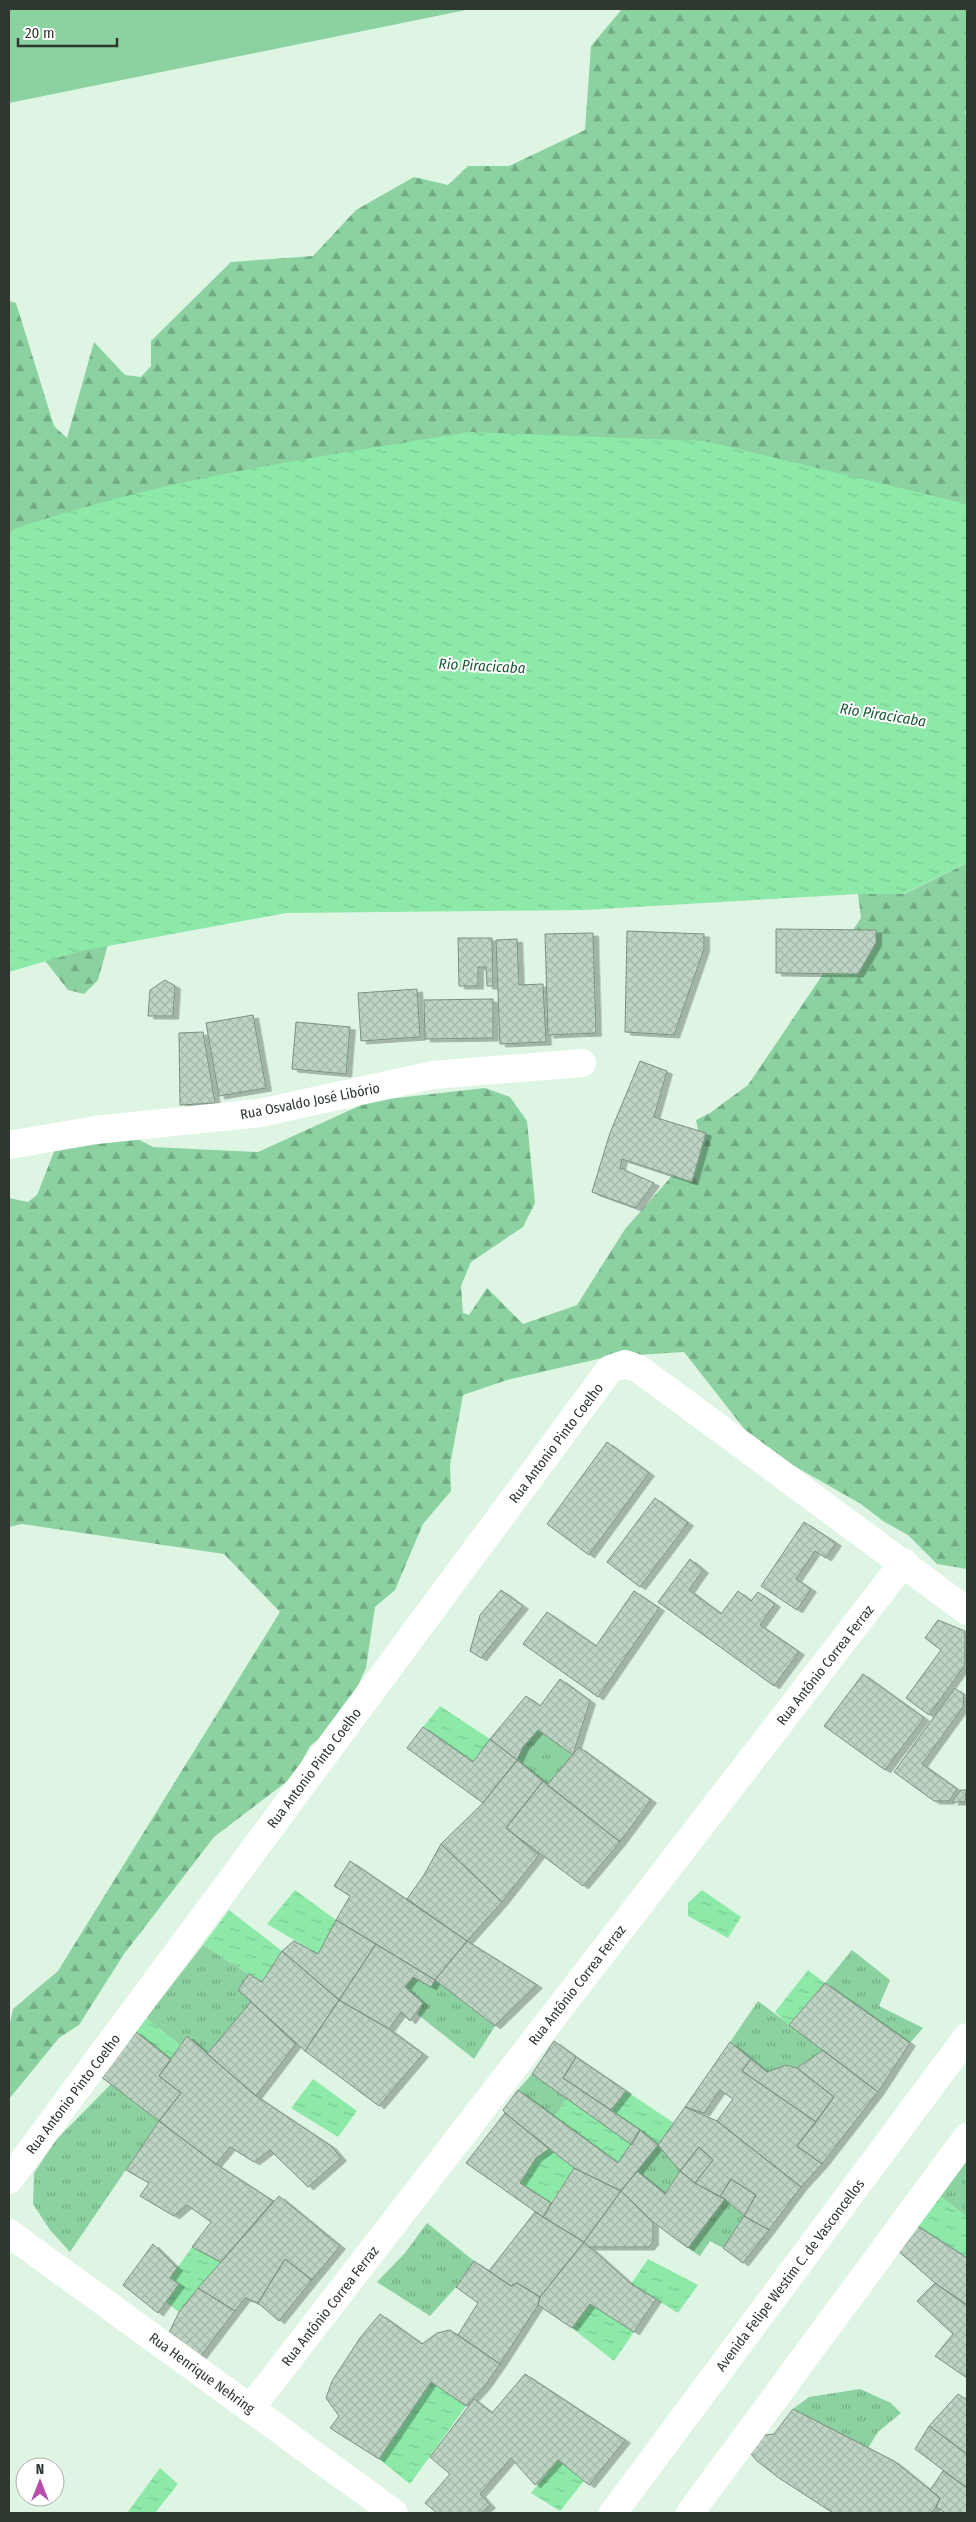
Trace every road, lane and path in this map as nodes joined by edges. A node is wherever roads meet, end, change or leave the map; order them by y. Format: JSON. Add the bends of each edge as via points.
{"nodes":[{"id":1,"x":582,"y":1063,"type":"dead end"},
{"id":2,"x":9,"y":1146,"type":"edge"},
{"id":3,"x":904,"y":1562,"type":"junction"},
{"id":4,"x":967,"y":1610,"type":"edge"},
{"id":5,"x":967,"y":2037,"type":"edge"},
{"id":6,"x":967,"y":2137,"type":"edge"},
{"id":7,"x":9,"y":2180,"type":"edge"},
{"id":8,"x":9,"y":2233,"type":"edge"},
{"id":9,"x":250,"y":2408,"type":"junction"},
{"id":10,"x":394,"y":2513,"type":"edge"},
{"id":11,"x":613,"y":2513,"type":"edge"},
{"id":12,"x":690,"y":2513,"type":"edge"}],
"edges":[{"from":1,"to":2,"type":"street","name":"Rua Osvaldo José Libório","via":[[432,1075],[260,1113],[96,1130]]},
{"from":3,"to":4,"type":"street"},
{"from":3,"to":7,"type":"street","name":"Rua Antonio Pinto Coelho","via":[[639,1370],[625,1364],[610,1370]]},
{"from":3,"to":9,"type":"street","name":"Rua Antônio Correa Ferraz"},
{"from":5,"to":11,"type":"street","name":"Avenida Felipe Westim C. de Vasconcellos"},
{"from":6,"to":12,"type":"street"},
{"from":8,"to":9,"type":"street","name":"Rua Henrique Nehring"},
{"from":9,"to":10,"type":"street","name":"Rua Henrique Nehring"}]}
